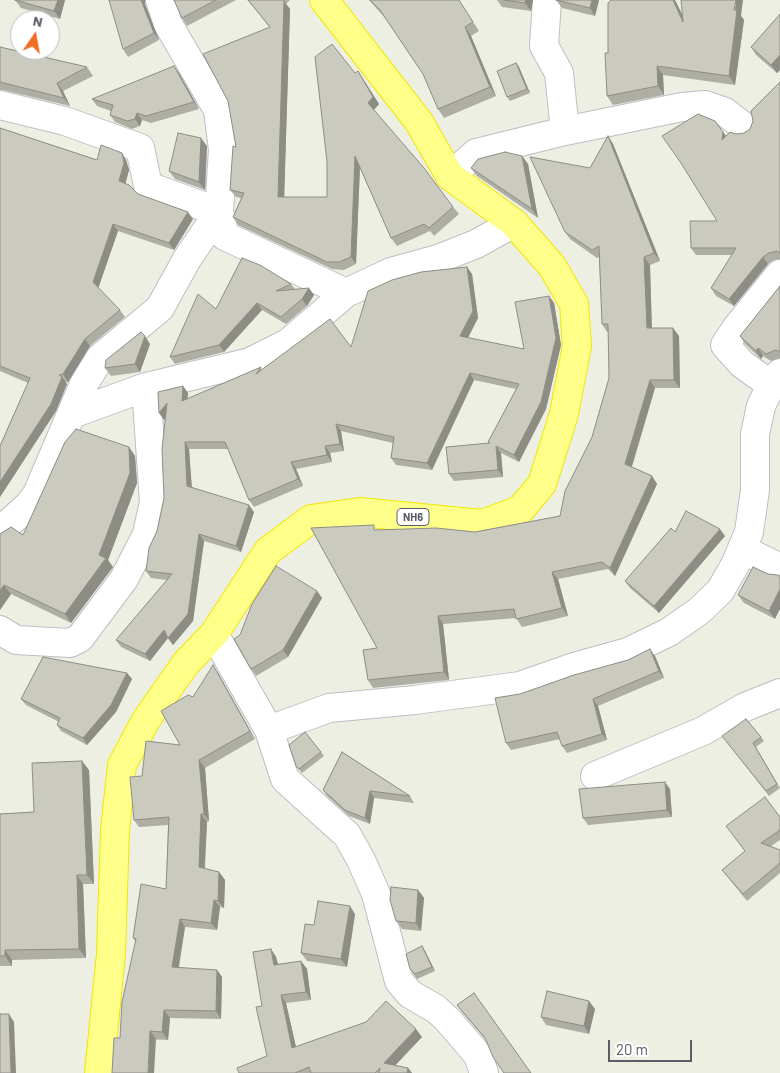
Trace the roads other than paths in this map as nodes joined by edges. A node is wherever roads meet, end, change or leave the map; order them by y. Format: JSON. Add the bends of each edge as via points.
{"nodes":[{"id":1,"x":160,"y":0,"type":"edge"},
{"id":2,"x":324,"y":0,"type":"edge"},
{"id":3,"x":547,"y":0,"type":"edge"},
{"id":4,"x":0,"y":105,"type":"edge"},
{"id":5,"x":743,"y":126,"type":"dead end"},
{"id":6,"x":565,"y":130,"type":"junction"},
{"id":7,"x":450,"y":176,"type":"junction"},
{"id":8,"x":219,"y":212,"type":"junction"},
{"id":9,"x":514,"y":223,"type":"junction"},
{"id":10,"x":780,"y":274,"type":"edge"},
{"id":11,"x":346,"y":294,"type":"junction"},
{"id":12,"x":775,"y":379,"type":"edge"},
{"id":13,"x":146,"y":387,"type":"junction"},
{"id":14,"x":72,"y":414,"type":"junction"},
{"id":15,"x":0,"y":531,"type":"edge"},
{"id":16,"x":742,"y":549,"type":"junction"},
{"id":17,"x":780,"y":568,"type":"edge"},
{"id":18,"x":0,"y":630,"type":"edge"},
{"id":19,"x":214,"y":634,"type":"junction"},
{"id":20,"x":780,"y":693,"type":"edge"},
{"id":21,"x":268,"y":730,"type":"junction"},
{"id":22,"x":595,"y":776,"type":"dead end"},
{"id":23,"x":99,"y":1073,"type":"edge"},
{"id":24,"x":484,"y":1073,"type":"edge"}],
"edges":[{"from":1,"to":8,"type":"street","via":[[168,24],[218,110],[223,150]]},
{"from":2,"to":7,"type":"highway","number":"NH6","via":[[419,122]]},
{"from":3,"to":6,"type":"street","via":[[544,46],[559,74]]},
{"from":4,"to":8,"type":"street","via":[[65,121],[140,148],[148,186]]},
{"from":5,"to":6,"type":"street","via":[[725,112],[705,104]]},
{"from":6,"to":7,"type":"street","via":[[476,153]]},
{"from":7,"to":9,"type":"highway","number":"NH6"},
{"from":8,"to":11,"type":"street","via":[[225,236]]},
{"from":8,"to":14,"type":"street","via":[[187,259],[160,308],[100,358],[84,384]]},
{"from":9,"to":11,"type":"street","via":[[476,244],[391,272]]},
{"from":9,"to":19,"type":"highway","number":"NH6","via":[[552,266],[574,304],[577,346],[564,414],[542,484],[520,510],[482,524],[360,512],[311,519],[268,551]]},
{"from":10,"to":12,"type":"street","via":[[725,345],[742,364]]},
{"from":11,"to":13,"type":"street","via":[[288,343],[250,362]]},
{"from":12,"to":16,"type":"street","via":[[761,406],[755,434],[755,490]]},
{"from":13,"to":14,"type":"street"},
{"from":13,"to":18,"type":"street","via":[[154,502],[147,534],[124,579],[80,638],[70,643],[16,640]]},
{"from":14,"to":15,"type":"street","via":[[37,494]]},
{"from":16,"to":17,"type":"street"},
{"from":16,"to":21,"type":"street","via":[[720,591],[699,611],[670,632],[628,652],[520,686],[329,708]]},
{"from":19,"to":21,"type":"street"},
{"from":19,"to":23,"type":"highway","number":"NH6","via":[[186,663],[146,720],[122,765],[115,830],[111,954]]},
{"from":20,"to":22,"type":"street","via":[[745,707],[703,731]]},
{"from":21,"to":24,"type":"street","via":[[285,779],[347,835],[361,860],[376,894],[398,981],[410,994],[436,1009],[447,1020],[478,1055]]}]}
